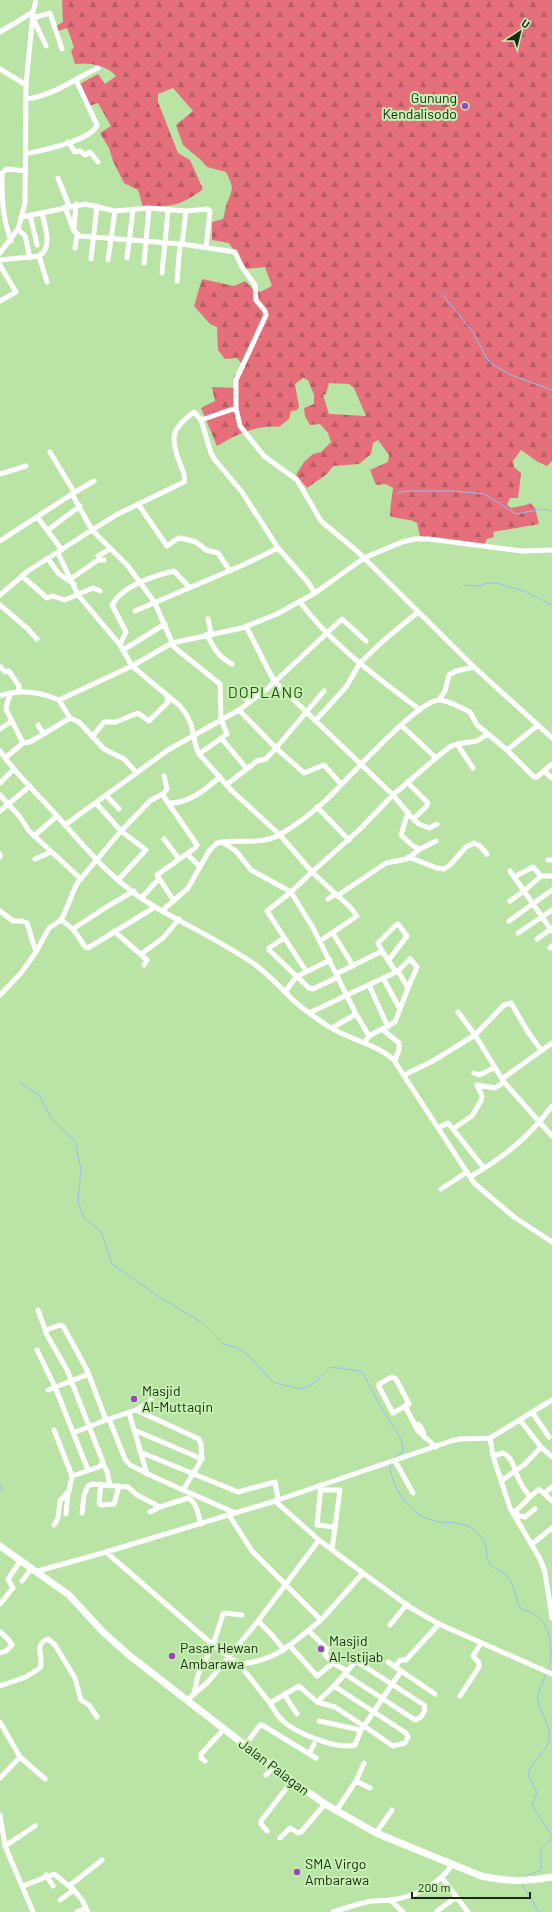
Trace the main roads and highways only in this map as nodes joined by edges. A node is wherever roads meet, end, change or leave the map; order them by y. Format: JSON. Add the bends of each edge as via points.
{"nodes":[{"id":1,"x":0,"y":1546,"type":"edge"},
{"id":2,"x":552,"y":1877,"type":"edge"}],
"edges":[{"from":1,"to":2,"type":"main road","name":"Jalan Palagan","via":[[69,1595],[118,1646],[273,1767],[336,1811],[376,1833],[481,1876],[515,1882]]}]}
